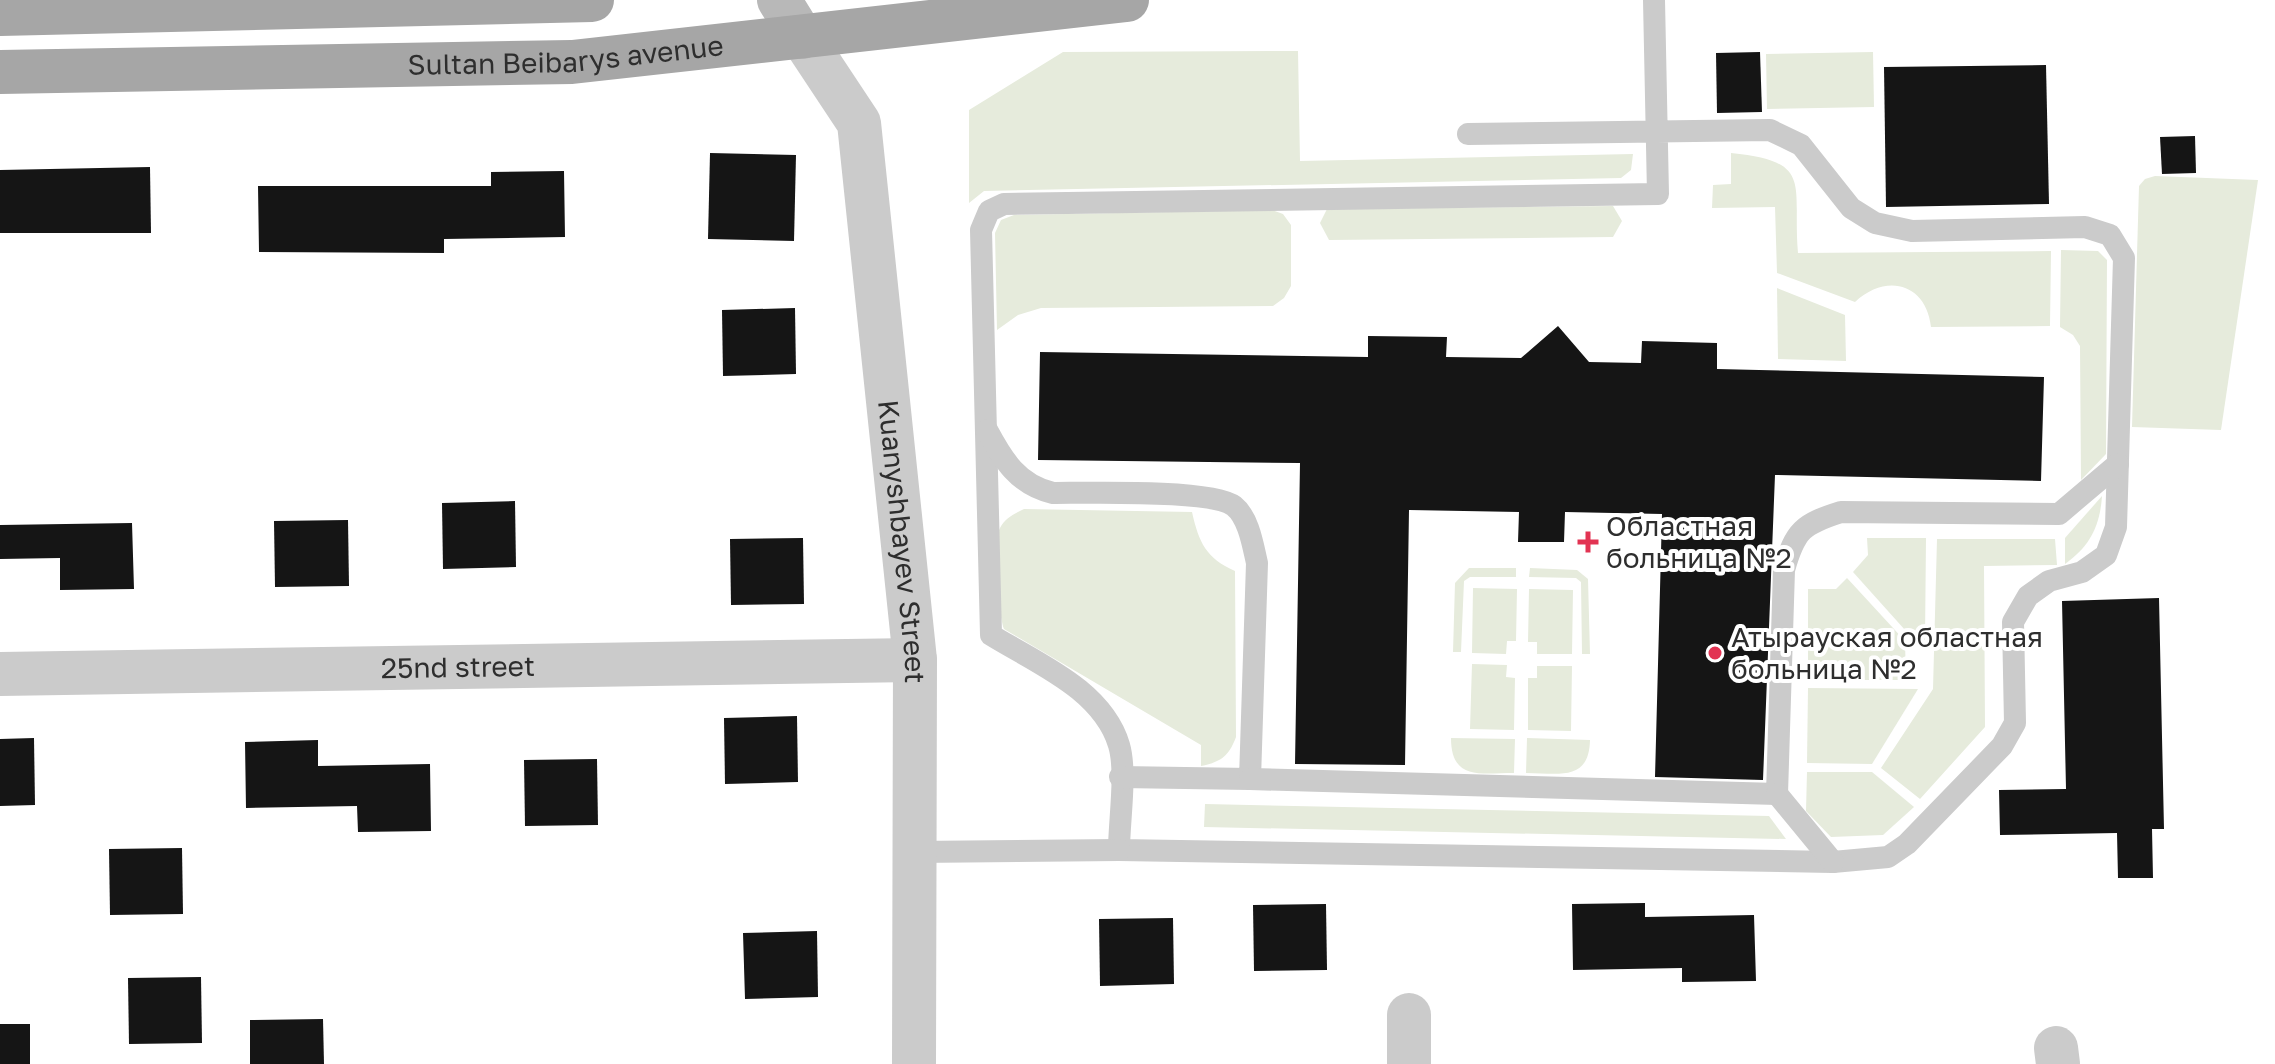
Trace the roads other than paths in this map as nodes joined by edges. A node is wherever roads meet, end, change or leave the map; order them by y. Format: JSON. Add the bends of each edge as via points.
{"nodes":[{"id":1,"x":592,"y":0,"type":"edge"},
{"id":2,"x":779,"y":0,"type":"edge"},
{"id":3,"x":1127,"y":0,"type":"edge"},
{"id":4,"x":1654,"y":0,"type":"edge"},
{"id":5,"x":0,"y":14,"type":"edge"},
{"id":6,"x":802,"y":37,"type":"junction"},
{"id":7,"x":0,"y":72,"type":"edge"},
{"id":8,"x":1658,"y":132,"type":"junction"},
{"id":9,"x":1468,"y":134,"type":"dead end"},
{"id":10,"x":986,"y":429,"type":"junction"},
{"id":11,"x":2118,"y":464,"type":"junction"},
{"id":12,"x":915,"y":660,"type":"junction"},
{"id":13,"x":0,"y":674,"type":"edge"},
{"id":14,"x":1120,"y":777,"type":"junction"},
{"id":15,"x":1250,"y":779,"type":"junction"},
{"id":16,"x":1777,"y":794,"type":"junction"},
{"id":17,"x":1119,"y":850,"type":"junction"},
{"id":18,"x":915,"y":852,"type":"junction"},
{"id":19,"x":1833,"y":862,"type":"junction"},
{"id":20,"x":1409,"y":1015,"type":"dead end"},
{"id":21,"x":914,"y":1064,"type":"edge"},
{"id":22,"x":1409,"y":1064,"type":"edge"}],
"edges":[{"from":1,"to":5,"type":"main road","name":"Sultan Beibarys avenue"},
{"from":2,"to":6,"type":"street"},
{"from":3,"to":6,"type":"main road","name":"Sultan Beibarys avenue"},
{"from":4,"to":8,"type":"lane"},
{"from":6,"to":7,"type":"main road","name":"Sultan Beibarys avenue","via":[[572,62]]},
{"from":6,"to":12,"type":"street","name":"Kuanyshbayev Street","via":[[859,123]]},
{"from":8,"to":9,"type":"lane"},
{"from":8,"to":10,"type":"lane","via":[[1658,194],[1004,204],[989,211],[981,230]]},
{"from":8,"to":11,"type":"lane","via":[[1770,130],[1801,145],[1851,208],[1875,223],[1912,231],[2085,227],[2110,235],[2124,258]]},
{"from":10,"to":14,"type":"lane","via":[[991,635],[1082,692],[1104,715],[1119,747]]},
{"from":10,"to":15,"type":"lane","via":[[1014,473],[1032,488],[1205,497],[1234,506],[1249,530],[1257,563]]},
{"from":11,"to":16,"type":"lane","via":[[2059,514],[1841,512],[1808,523],[1791,543],[1784,570]]},
{"from":11,"to":19,"type":"lane","via":[[2116,527],[2106,555],[2028,596],[2013,622],[2015,723],[2002,746],[1907,844],[1888,857]]},
{"from":12,"to":13,"type":"street","name":"25nd street"},
{"from":12,"to":18,"type":"street","name":"Kuanyshbayev Street"},
{"from":14,"to":15,"type":"lane"},
{"from":14,"to":17,"type":"lane"},
{"from":15,"to":16,"type":"lane"},
{"from":16,"to":19,"type":"lane"},
{"from":17,"to":18,"type":"lane"},
{"from":17,"to":19,"type":"lane"},
{"from":18,"to":21,"type":"street","name":"Kuanyshbayev Street"},
{"from":20,"to":22,"type":"street"}]}
